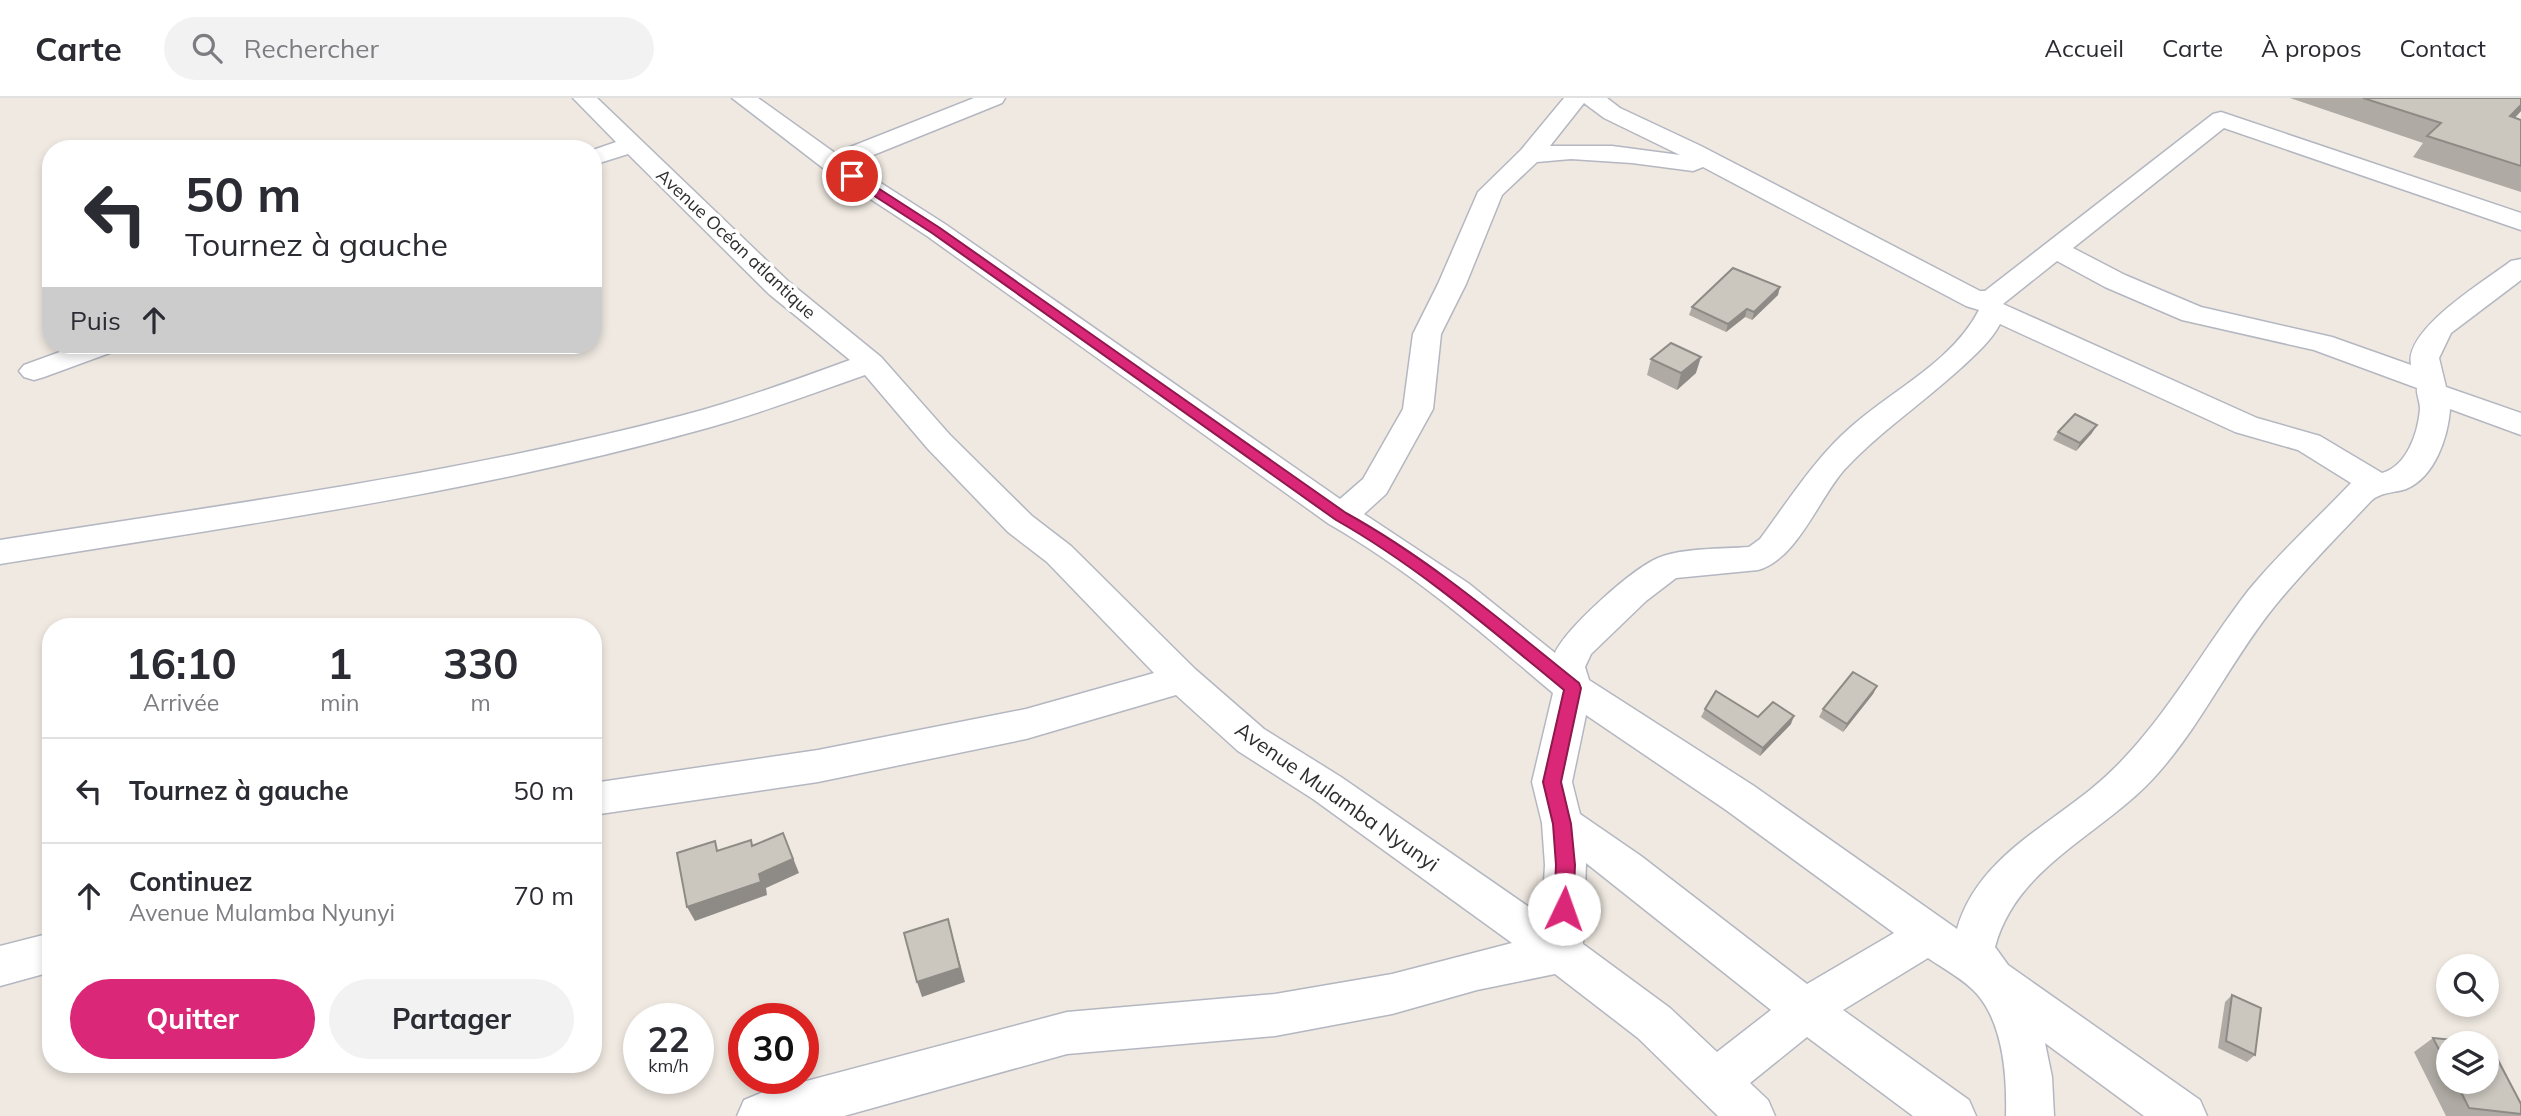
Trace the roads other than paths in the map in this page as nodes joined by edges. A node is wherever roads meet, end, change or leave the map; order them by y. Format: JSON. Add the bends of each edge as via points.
{"nodes":[{"id":1,"x":584,"y":98,"type":"edge"},
{"id":2,"x":743,"y":98,"type":"edge"},
{"id":3,"x":994,"y":98,"type":"edge"},
{"id":4,"x":1576,"y":98,"type":"edge"},
{"id":5,"x":1592,"y":98,"type":"edge"},
{"id":6,"x":2209,"y":98,"type":"edge"},
{"id":7,"x":631,"y":145,"type":"junction"},
{"id":8,"x":602,"y":155,"type":"edge"},
{"id":9,"x":1530,"y":155,"type":"junction"},
{"id":10,"x":832,"y":163,"type":"junction"},
{"id":11,"x":1734,"y":174,"type":"junction"},
{"id":12,"x":2521,"y":203,"type":"edge"},
{"id":13,"x":2521,"y":222,"type":"edge"},
{"id":14,"x":2055,"y":249,"type":"junction"},
{"id":15,"x":2521,"y":267,"type":"edge"},
{"id":16,"x":1990,"y":305,"type":"junction"},
{"id":17,"x":80,"y":354,"type":"edge"},
{"id":18,"x":34,"y":371,"type":"dead end"},
{"id":19,"x":881,"y":375,"type":"junction"},
{"id":20,"x":2429,"y":387,"type":"junction"},
{"id":21,"x":2521,"y":425,"type":"edge"},
{"id":22,"x":2374,"y":483,"type":"junction"},
{"id":23,"x":1341,"y":516,"type":"junction"},
{"id":24,"x":0,"y":552,"type":"edge"},
{"id":25,"x":1182,"y":679,"type":"junction"},
{"id":26,"x":1573,"y":688,"type":"junction"},
{"id":27,"x":602,"y":798,"type":"edge"},
{"id":28,"x":1562,"y":824,"type":"junction"},
{"id":29,"x":1931,"y":936,"type":"junction"},
{"id":30,"x":1562,"y":953,"type":"junction"},
{"id":31,"x":42,"y":954,"type":"edge"},
{"id":32,"x":0,"y":966,"type":"edge"},
{"id":33,"x":1991,"y":979,"type":"junction"},
{"id":34,"x":1808,"y":1009,"type":"junction"},
{"id":35,"x":1716,"y":1082,"type":"junction"},
{"id":36,"x":2159,"y":1109,"type":"edge"},
{"id":37,"x":761,"y":1116,"type":"edge"},
{"id":38,"x":1751,"y":1116,"type":"edge"},
{"id":39,"x":1952,"y":1116,"type":"edge"},
{"id":40,"x":2030,"y":1116,"type":"edge"}],
"edges":[{"from":1,"to":7,"type":"street","name":"Avenue Océan atlantique"},
{"from":2,"to":10,"type":"street"},
{"from":3,"to":10,"type":"street"},
{"from":4,"to":9,"type":"street"},
{"from":5,"to":11,"type":"street","via":[[1612,113]]},
{"from":6,"to":12,"type":"street"},
{"from":7,"to":8,"type":"street"},
{"from":7,"to":19,"type":"street","name":"Avenue Océan atlantique","via":[[779,288]]},
{"from":9,"to":11,"type":"street","via":[[1586,151],[1633,155]]},
{"from":9,"to":23,"type":"street","via":[[1490,192],[1427,334],[1418,410],[1375,486]]},
{"from":10,"to":23,"type":"street","via":[[936,230]]},
{"from":11,"to":16,"type":"street"},
{"from":13,"to":14,"type":"street","via":[[2224,119]]},
{"from":14,"to":16,"type":"street"},
{"from":14,"to":20,"type":"street","via":[[2192,314],[2322,343]]},
{"from":15,"to":20,"type":"street","via":[[2439,328],[2424,358]]},
{"from":16,"to":22,"type":"street","via":[[2246,425],[2309,443]]},
{"from":16,"to":26,"type":"street","via":[[1984,328],[1965,349],[1831,465],[1772,547],[1758,558],[1668,567],[1576,646],[1567,667]]},
{"from":17,"to":18,"type":"street"},
{"from":19,"to":24,"type":"street","via":[[466,473]]},
{"from":19,"to":25,"type":"street","name":"Avenue Mulamba Nyunyi","via":[[1020,524],[1059,554]]},
{"from":20,"to":21,"type":"street"},
{"from":20,"to":22,"type":"street","via":[[2435,405],[2429,441],[2402,478]]},
{"from":22,"to":33,"type":"street","via":[[2262,598],[2146,761],[2105,800],[2036,851],[1999,889],[1980,924],[1973,950]]},
{"from":23,"to":26,"type":"street","via":[[1456,592]]},
{"from":25,"to":27,"type":"street","via":[[1013,726],[818,766]]},
{"from":25,"to":30,"type":"street","name":"Avenue Mulamba Nyunyi","via":[[1251,740]]},
{"from":26,"to":28,"type":"street","via":[[1552,782]]},
{"from":26,"to":29,"type":"street","via":[[1689,763]]},
{"from":28,"to":30,"type":"street","via":[[1566,865]]},
{"from":28,"to":34,"type":"street"},
{"from":29,"to":33,"type":"street"},
{"from":29,"to":34,"type":"street","via":[[1876,963]]},
{"from":30,"to":35,"type":"street","name":"Avenue Mulamba Nyunyi","via":[[1654,1023]]},
{"from":30,"to":37,"type":"street","via":[[1392,994],[1275,1015],[1068,1032]]},
{"from":31,"to":32,"type":"street"},
{"from":33,"to":36,"type":"street"},
{"from":33,"to":40,"type":"street","via":[[2012,1013],[2023,1046]]},
{"from":34,"to":35,"type":"street"},
{"from":34,"to":39,"type":"street"},
{"from":35,"to":38,"type":"street","name":"Avenue Mulamba Nyunyi"}]}
